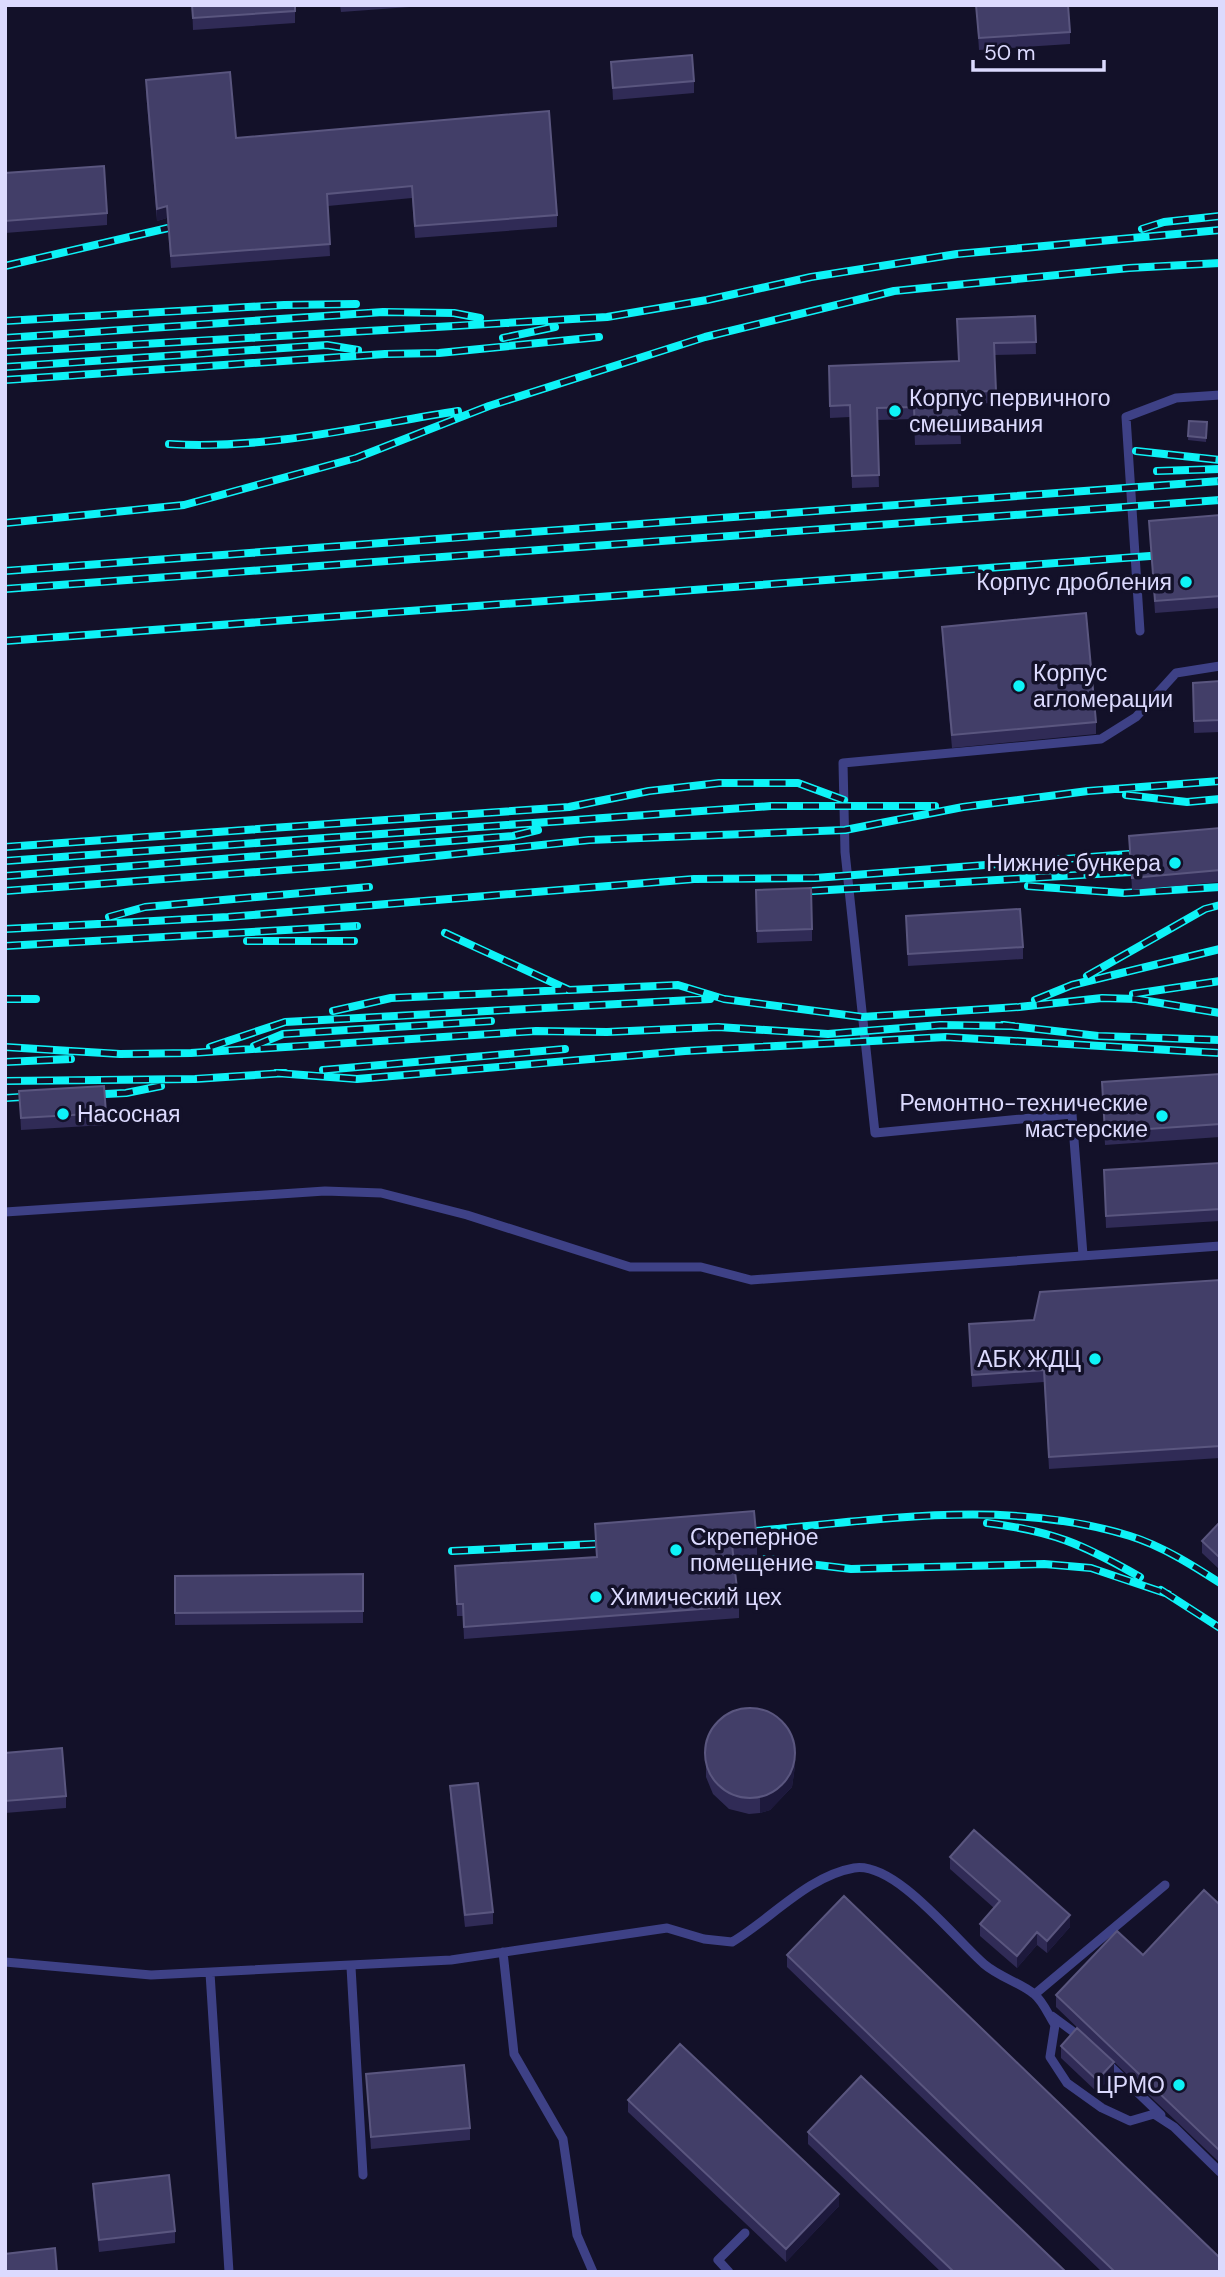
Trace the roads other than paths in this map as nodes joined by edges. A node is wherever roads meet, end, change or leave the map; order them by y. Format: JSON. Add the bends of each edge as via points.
{"nodes":[{"id":1,"x":1220,"y":395,"type":"edge"},
{"id":2,"x":1140,"y":631,"type":"dead end"},
{"id":3,"x":1220,"y":666,"type":"edge"},
{"id":4,"x":5,"y":1212,"type":"edge"},
{"id":5,"x":1220,"y":1246,"type":"edge"},
{"id":6,"x":1083,"y":1255,"type":"junction"},
{"id":7,"x":1165,"y":1885,"type":"dead end"},
{"id":8,"x":503,"y":1952,"type":"junction"},
{"id":9,"x":5,"y":1962,"type":"edge"},
{"id":10,"x":351,"y":1967,"type":"junction"},
{"id":11,"x":210,"y":1973,"type":"junction"},
{"id":12,"x":1035,"y":1994,"type":"junction"},
{"id":13,"x":1048,"y":2013,"type":"junction"},
{"id":14,"x":1174,"y":2127,"type":"junction"},
{"id":15,"x":1220,"y":2172,"type":"edge"},
{"id":16,"x":363,"y":2175,"type":"dead end"},
{"id":17,"x":746,"y":2233,"type":"dead end"},
{"id":18,"x":229,"y":2272,"type":"edge"},
{"id":19,"x":593,"y":2272,"type":"edge"},
{"id":20,"x":729,"y":2272,"type":"edge"}],
"edges":[{"from":1,"to":2,"type":"lane","via":[[1176,398],[1126,417]]},
{"from":3,"to":6,"type":"lane","via":[[1176,673],[1136,717],[1101,739],[843,763],[845,852],[875,1133],[1072,1114]]},
{"from":4,"to":6,"type":"lane","via":[[324,1191],[381,1193],[467,1215],[630,1268],[701,1267],[751,1280]]},
{"from":5,"to":6,"type":"lane"},
{"from":7,"to":12,"type":"lane"},
{"from":8,"to":10,"type":"lane"},
{"from":8,"to":12,"type":"lane","via":[[667,1928],[732,1942],[835,1872],[858,1867],[888,1876],[923,1903],[985,1965]]},
{"from":8,"to":19,"type":"lane","via":[[514,2054],[563,2139],[577,2235]]},
{"from":9,"to":11,"type":"lane","via":[[151,1975]]},
{"from":10,"to":11,"type":"lane"},
{"from":10,"to":16,"type":"lane"},
{"from":11,"to":18,"type":"lane"},
{"from":12,"to":13,"type":"lane"},
{"from":13,"to":14,"type":"lane","via":[[1076,2033]]},
{"from":13,"to":14,"type":"lane","via":[[1055,2025],[1050,2057],[1067,2083],[1130,2121],[1154,2115]]},
{"from":14,"to":15,"type":"lane"},
{"from":17,"to":20,"type":"lane","via":[[718,2260]]}]}
